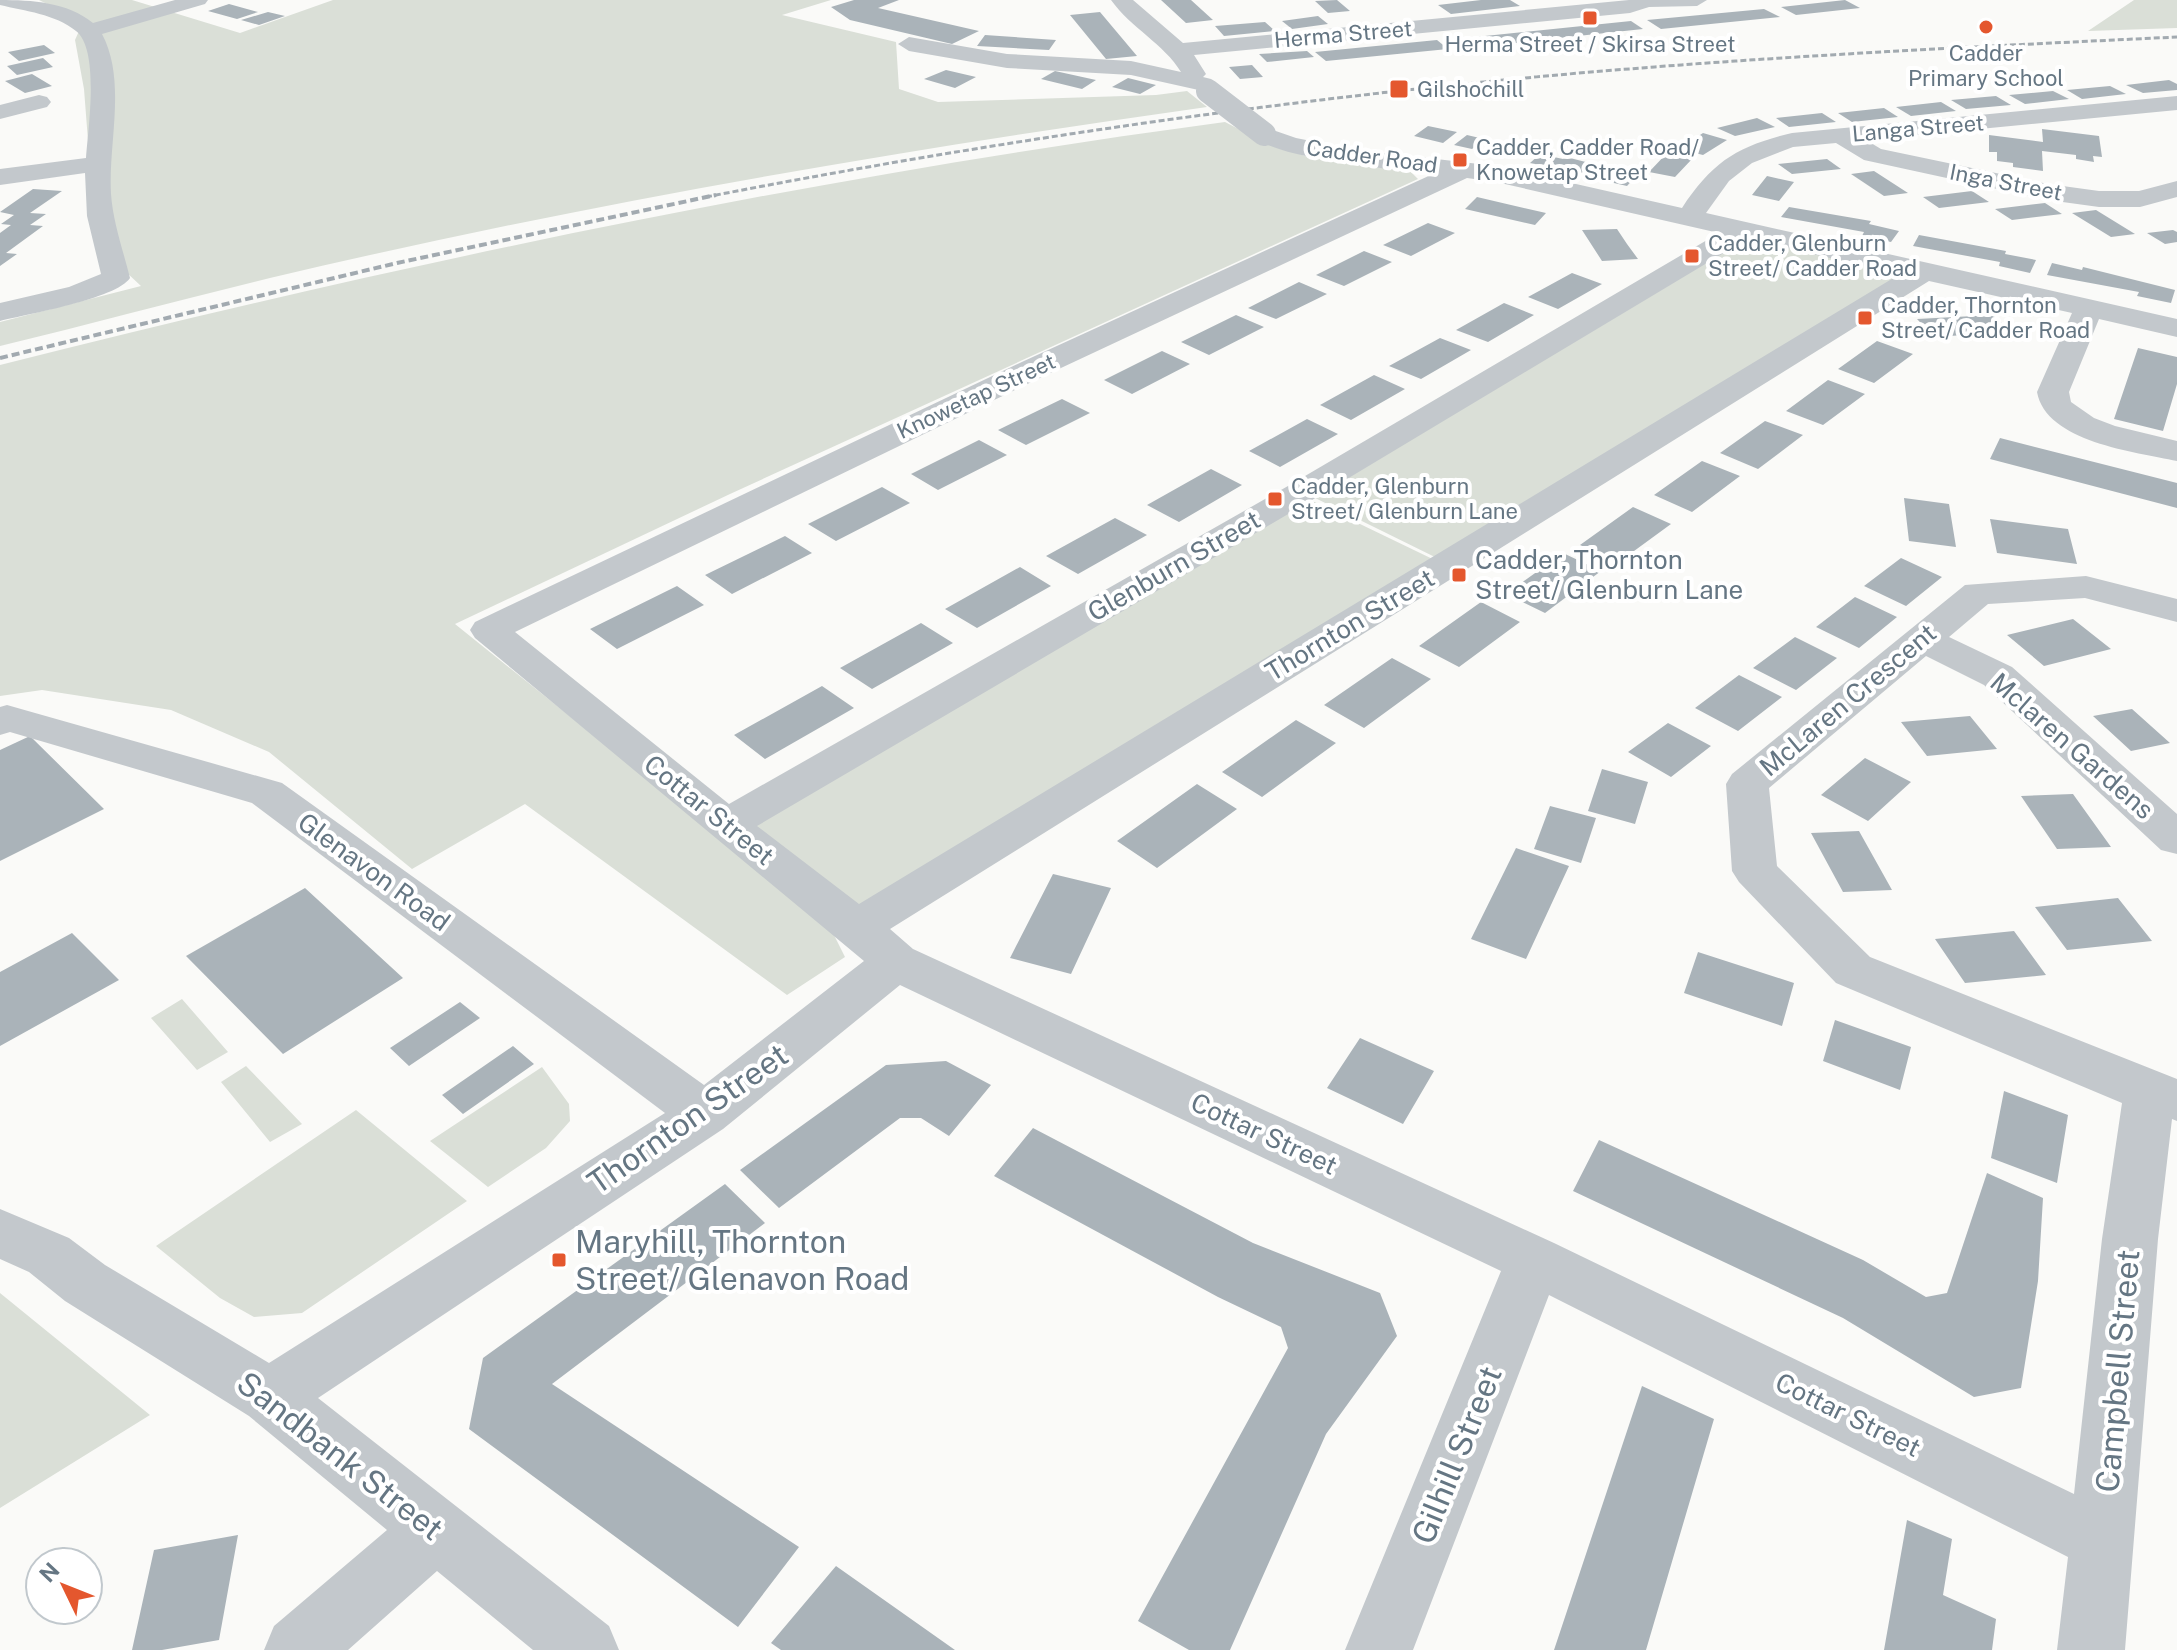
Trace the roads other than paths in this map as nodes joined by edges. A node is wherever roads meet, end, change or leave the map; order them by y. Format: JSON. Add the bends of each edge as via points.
{"nodes":[{"id":1,"x":5,"y":0,"type":"edge"},
{"id":2,"x":198,"y":0,"type":"edge"},
{"id":3,"x":1121,"y":0,"type":"edge"},
{"id":4,"x":1697,"y":0,"type":"edge"},
{"id":5,"x":1646,"y":1,"type":"edge"},
{"id":6,"x":1383,"y":12,"type":"dead end"},
{"id":7,"x":1402,"y":28,"type":"junction"},
{"id":8,"x":90,"y":31,"type":"junction"},
{"id":9,"x":909,"y":44,"type":"dead end"},
{"id":10,"x":1179,"y":50,"type":"junction"},
{"id":11,"x":1206,"y":88,"type":"junction"},
{"id":12,"x":39,"y":102,"type":"dead end"},
{"id":13,"x":2177,"y":103,"type":"edge"},
{"id":14,"x":0,"y":112,"type":"edge"},
{"id":15,"x":1840,"y":135,"type":"junction"},
{"id":16,"x":97,"y":164,"type":"junction"},
{"id":17,"x":1466,"y":169,"type":"junction"},
{"id":18,"x":0,"y":177,"type":"edge"},
{"id":19,"x":2177,"y":189,"type":"edge"},
{"id":20,"x":1690,"y":217,"type":"junction"},
{"id":21,"x":1743,"y":230,"type":"junction"},
{"id":22,"x":1923,"y":272,"type":"junction"},
{"id":23,"x":2089,"y":308,"type":"junction"},
{"id":24,"x":0,"y":312,"type":"edge"},
{"id":25,"x":2177,"y":328,"type":"edge"},
{"id":26,"x":2177,"y":451,"type":"edge"},
{"id":27,"x":2177,"y":611,"type":"edge"},
{"id":28,"x":489,"y":630,"type":"joint"},
{"id":29,"x":1921,"y":638,"type":"junction"},
{"id":30,"x":0,"y":722,"type":"edge"},
{"id":31,"x":726,"y":825,"type":"junction"},
{"id":32,"x":2177,"y":839,"type":"edge"},
{"id":33,"x":877,"y":945,"type":"junction"},
{"id":34,"x":2163,"y":1096,"type":"edge"},
{"id":35,"x":705,"y":1114,"type":"junction"},
{"id":36,"x":0,"y":1233,"type":"edge"},
{"id":37,"x":1534,"y":1260,"type":"junction"},
{"id":38,"x":270,"y":1396,"type":"junction"},
{"id":39,"x":436,"y":1529,"type":"junction"},
{"id":40,"x":2103,"y":1541,"type":"junction"},
{"id":41,"x":298,"y":1650,"type":"edge"},
{"id":42,"x":585,"y":1650,"type":"edge"},
{"id":43,"x":1379,"y":1650,"type":"edge"},
{"id":44,"x":2091,"y":1650,"type":"edge"}],
"edges":[{"from":1,"to":8,"type":"street","via":[[59,13]]},
{"from":2,"to":8,"type":"street"},
{"from":3,"to":10,"type":"street"},
{"from":4,"to":5,"type":"street","name":"Herma Street"},
{"from":5,"to":7,"type":"street","name":"Herma Street","via":[[1630,7]]},
{"from":6,"to":7,"type":"street"},
{"from":7,"to":10,"type":"street","name":"Herma Street"},
{"from":8,"to":16,"type":"street","via":[[102,69]]},
{"from":9,"to":11,"type":"street","name":"Cadder Road","via":[[1007,61],[1131,68]]},
{"from":10,"to":11,"type":"street"},
{"from":11,"to":17,"type":"street","name":"Cadder Road","bridge":true,"via":[[1264,134],[1289,144],[1351,157]]},
{"from":12,"to":14,"type":"street"},
{"from":13,"to":15,"type":"street","name":"Langa Street"},
{"from":15,"to":19,"type":"street","name":"Inga Street","via":[[1873,155],[2048,192],[2140,199]]},
{"from":15,"to":20,"type":"street","name":"Langa Street","via":[[1792,140],[1745,156],[1713,180]]},
{"from":16,"to":18,"type":"street"},
{"from":16,"to":24,"type":"street","via":[[98,199],[116,278]]},
{"from":17,"to":20,"type":"street","name":"Cadder Road"},
{"from":17,"to":28,"type":"street","name":"Knowetap Street"},
{"from":20,"to":21,"type":"street","name":"Cadder Road"},
{"from":21,"to":22,"type":"street","name":"Cadder Road"},
{"from":21,"to":31,"type":"street","name":"Glenburn Street"},
{"from":22,"to":23,"type":"street","name":"Cadder Road"},
{"from":22,"to":33,"type":"street","name":"Thornton Street"},
{"from":23,"to":25,"type":"street","name":"Cadder Road"},
{"from":23,"to":26,"type":"street","via":[[2053,392],[2055,404],[2087,427]]},
{"from":27,"to":29,"type":"street","name":"McLaren Crescent","via":[[2086,587],[1978,593]]},
{"from":28,"to":31,"type":"street","name":"Cottar Street"},
{"from":29,"to":32,"type":"street","name":"Mclaren Gardens","via":[[1998,676]]},
{"from":29,"to":34,"type":"street","name":"McLaren Crescent","via":[[1747,784],[1755,871],[1853,970]]},
{"from":30,"to":35,"type":"street","name":"Glenavon Road","via":[[7,718],[267,793]]},
{"from":31,"to":33,"type":"street","name":"Cottar Street"},
{"from":33,"to":35,"type":"street","name":"Thornton Street"},
{"from":33,"to":37,"type":"street","name":"Cottar Street"},
{"from":34,"to":40,"type":"street","name":"Campbell Street","via":[[2130,1239]]},
{"from":35,"to":38,"type":"street","name":"Thornton Street"},
{"from":36,"to":38,"type":"street","name":"Sandbank Street","via":[[49,1255],[85,1283]]},
{"from":37,"to":40,"type":"street","name":"Cottar Street"},
{"from":37,"to":43,"type":"street","name":"Gilhill Street"},
{"from":38,"to":39,"type":"street","name":"Sandbank Street"},
{"from":39,"to":41,"type":"street"},
{"from":39,"to":42,"type":"street","name":"Sandbank Street"},
{"from":40,"to":44,"type":"street","name":"Campbell Street"}]}
